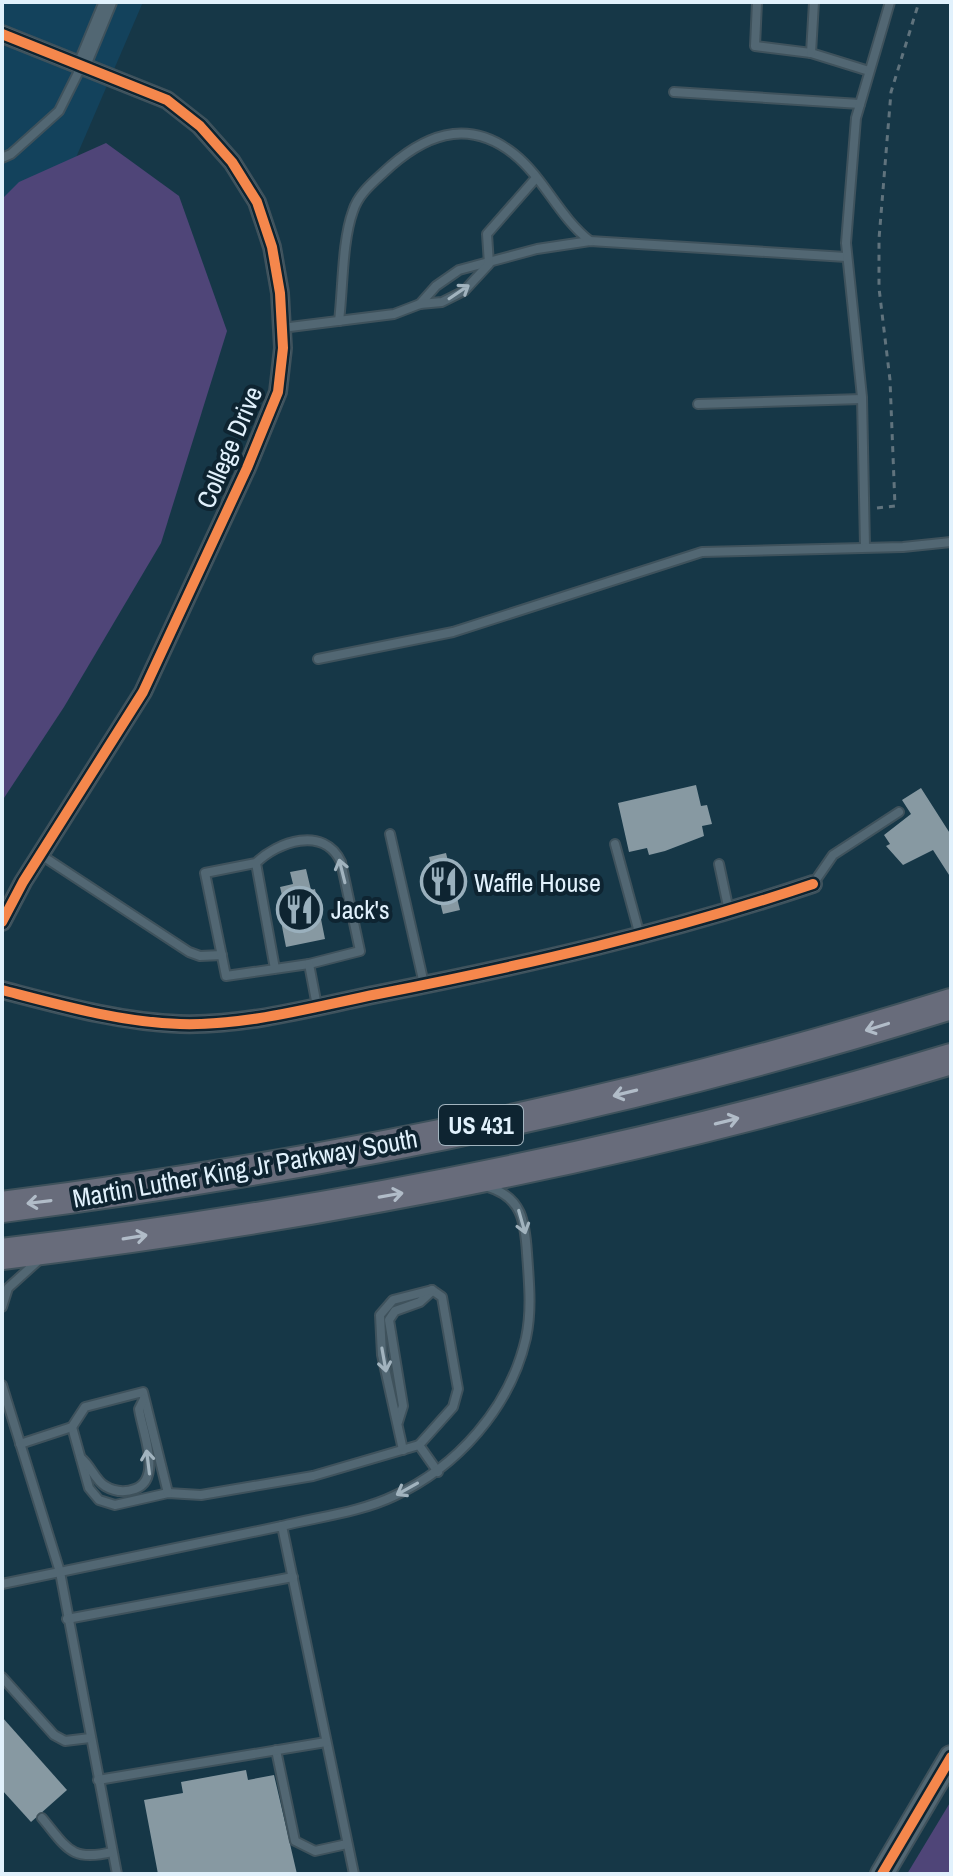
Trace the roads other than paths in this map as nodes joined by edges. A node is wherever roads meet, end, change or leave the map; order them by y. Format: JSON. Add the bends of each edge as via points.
{"nodes":[{"id":1,"x":108,"y":2,"type":"edge"},
{"id":2,"x":757,"y":2,"type":"edge"},
{"id":3,"x":814,"y":2,"type":"edge"},
{"id":4,"x":890,"y":2,"type":"edge"},
{"id":5,"x":2,"y":34,"type":"edge"},
{"id":6,"x":811,"y":53,"type":"junction"},
{"id":7,"x":82,"y":65,"type":"junction"},
{"id":8,"x":869,"y":71,"type":"junction"},
{"id":9,"x":674,"y":92,"type":"dead end"},
{"id":10,"x":860,"y":104,"type":"junction"},
{"id":11,"x":2,"y":158,"type":"edge"},
{"id":12,"x":536,"y":178,"type":"junction"},
{"id":13,"x":590,"y":241,"type":"junction"},
{"id":14,"x":846,"y":257,"type":"junction"},
{"id":15,"x":489,"y":264,"type":"junction"},
{"id":16,"x":420,"y":304,"type":"junction"},
{"id":17,"x":339,"y":321,"type":"junction"},
{"id":18,"x":282,"y":328,"type":"junction"},
{"id":19,"x":862,"y":399,"type":"junction"},
{"id":20,"x":698,"y":404,"type":"dead end"},
{"id":21,"x":951,"y":542,"type":"edge"},
{"id":22,"x":865,"y":547,"type":"junction"},
{"id":23,"x":318,"y":659,"type":"dead end"},
{"id":24,"x":899,"y":812,"type":"dead end"},
{"id":25,"x":390,"y":834,"type":"dead end"},
{"id":26,"x":615,"y":844,"type":"dead end"},
{"id":27,"x":40,"y":855,"type":"junction"},
{"id":28,"x":256,"y":863,"type":"junction"},
{"id":29,"x":719,"y":864,"type":"dead end"},
{"id":30,"x":813,"y":884,"type":"joint"},
{"id":31,"x":729,"y":912,"type":"junction"},
{"id":32,"x":2,"y":922,"type":"edge"},
{"id":33,"x":640,"y":937,"type":"junction"},
{"id":34,"x":222,"y":955,"type":"junction"},
{"id":35,"x":309,"y":964,"type":"junction"},
{"id":36,"x":275,"y":969,"type":"junction"},
{"id":37,"x":424,"y":985,"type":"junction"},
{"id":38,"x":2,"y":990,"type":"edge"},
{"id":39,"x":951,"y":1004,"type":"edge"},
{"id":40,"x":317,"y":1006,"type":"junction"},
{"id":41,"x":951,"y":1059,"type":"edge"},
{"id":42,"x":464,"y":1181,"type":"junction"},
{"id":43,"x":2,"y":1207,"type":"edge"},
{"id":44,"x":56,"y":1247,"type":"junction"},
{"id":45,"x":2,"y":1254,"type":"edge"},
{"id":46,"x":2,"y":1307,"type":"edge"},
{"id":47,"x":3,"y":1391,"type":"edge"},
{"id":48,"x":144,"y":1399,"type":"junction"},
{"id":49,"x":72,"y":1427,"type":"junction"},
{"id":50,"x":20,"y":1444,"type":"junction"},
{"id":51,"x":419,"y":1445,"type":"junction"},
{"id":52,"x":403,"y":1450,"type":"junction"},
{"id":53,"x":80,"y":1457,"type":"junction"},
{"id":54,"x":438,"y":1472,"type":"junction"},
{"id":55,"x":168,"y":1493,"type":"junction"},
{"id":56,"x":282,"y":1526,"type":"junction"},
{"id":57,"x":60,"y":1572,"type":"junction"},
{"id":58,"x":293,"y":1577,"type":"junction"},
{"id":59,"x":2,"y":1584,"type":"edge"},
{"id":60,"x":67,"y":1619,"type":"junction"},
{"id":61,"x":2,"y":1677,"type":"edge"},
{"id":62,"x":90,"y":1738,"type":"junction"},
{"id":63,"x":326,"y":1742,"type":"junction"},
{"id":64,"x":276,"y":1750,"type":"junction"},
{"id":65,"x":951,"y":1757,"type":"edge"},
{"id":66,"x":98,"y":1780,"type":"junction"},
{"id":67,"x":42,"y":1818,"type":"dead end"},
{"id":68,"x":347,"y":1844,"type":"junction"},
{"id":69,"x":112,"y":1852,"type":"junction"},
{"id":70,"x":117,"y":1874,"type":"edge"},
{"id":71,"x":354,"y":1874,"type":"edge"},
{"id":72,"x":882,"y":1874,"type":"edge"}],
"edges":[{"from":1,"to":7,"type":"street"},
{"from":2,"to":6,"type":"lane","via":[[755,46]]},
{"from":3,"to":6,"type":"lane"},
{"from":4,"to":8,"type":"lane"},
{"from":5,"to":7,"type":"street","name":"College Drive"},
{"from":6,"to":8,"type":"lane"},
{"from":7,"to":11,"type":"lane","via":[[59,111]]},
{"from":7,"to":18,"type":"street","name":"College Drive","via":[[167,100],[232,162],[257,202],[272,247]]},
{"from":8,"to":10,"type":"lane"},
{"from":9,"to":10,"type":"lane"},
{"from":10,"to":14,"type":"lane"},
{"from":12,"to":13,"type":"lane"},
{"from":12,"to":15,"type":"lane","via":[[487,234]]},
{"from":12,"to":17,"type":"lane","via":[[514,154],[479,136],[452,133],[408,149],[363,192],[353,211]]},
{"from":13,"to":14,"type":"lane"},
{"from":13,"to":15,"type":"lane"},
{"from":14,"to":19,"type":"lane"},
{"from":15,"to":16,"type":"lane","via":[[459,270]]},
{"from":16,"to":15,"type":"lane","one_way":true,"via":[[442,302],[464,291]]},
{"from":16,"to":17,"type":"lane","via":[[394,314]]},
{"from":17,"to":18,"type":"lane"},
{"from":18,"to":27,"type":"street","name":"College Drive","via":[[278,392],[241,482],[143,692]]},
{"from":19,"to":20,"type":"lane"},
{"from":19,"to":22,"type":"lane"},
{"from":21,"to":22,"type":"lane"},
{"from":22,"to":23,"type":"lane","via":[[702,552],[453,632]]},
{"from":24,"to":30,"type":"lane","via":[[833,855]]},
{"from":25,"to":37,"type":"lane"},
{"from":26,"to":33,"type":"lane"},
{"from":27,"to":32,"type":"street","name":"College Drive"},
{"from":27,"to":34,"type":"lane","via":[[189,952]]},
{"from":28,"to":34,"type":"lane","via":[[205,873]]},
{"from":35,"to":28,"type":"lane","one_way":true,"via":[[360,951],[338,856],[313,840],[277,845]]},
{"from":28,"to":36,"type":"lane"},
{"from":29,"to":31,"type":"lane"},
{"from":30,"to":31,"type":"street"},
{"from":31,"to":33,"type":"street"},
{"from":33,"to":37,"type":"street"},
{"from":34,"to":36,"type":"lane","via":[[226,976]]},
{"from":35,"to":36,"type":"lane"},
{"from":35,"to":40,"type":"lane"},
{"from":37,"to":40,"type":"street"},
{"from":38,"to":40,"type":"street","via":[[110,1016],[179,1024],[246,1020]]},
{"from":39,"to":43,"type":"highway","name":"Martin Luther King Jr Parkway South","number":"US 431","one_way":true,"via":[[856,1034],[564,1107],[141,1189]]},
{"from":42,"to":41,"type":"highway","name":"Martin Luther King Jr Parkway South","number":"US 431","one_way":true,"via":[[698,1129]]},
{"from":44,"to":42,"type":"highway","name":"Martin Luther King Jr Parkway South","number":"US 431","one_way":true,"via":[[200,1228]]},
{"from":42,"to":54,"type":"lane","one_way":true,"via":[[511,1198],[525,1219],[530,1303],[526,1339],[508,1387],[475,1438]]},
{"from":44,"to":45,"type":"highway","name":"Martin Luther King Jr Parkway South","number":"US 431"},
{"from":44,"to":46,"type":"lane","via":[[8,1288]]},
{"from":47,"to":50,"type":"lane"},
{"from":48,"to":49,"type":"lane","via":[[143,1392],[85,1407]]},
{"from":53,"to":48,"type":"lane","one_way":true,"via":[[92,1466],[100,1484],[112,1490],[143,1486],[150,1464],[139,1409]]},
{"from":48,"to":55,"type":"lane"},
{"from":49,"to":50,"type":"lane"},
{"from":49,"to":53,"type":"lane"},
{"from":50,"to":57,"type":"lane"},
{"from":51,"to":52,"type":"lane"},
{"from":51,"to":52,"type":"lane","one_way":true,"via":[[453,1407],[458,1389],[442,1297],[432,1290],[389,1320],[403,1406],[398,1424]]},
{"from":51,"to":54,"type":"lane"},
{"from":52,"to":55,"type":"lane","via":[[313,1476],[201,1495]]},
{"from":53,"to":55,"type":"lane","via":[[89,1488],[99,1500],[115,1505]]},
{"from":54,"to":56,"type":"lane","one_way":true,"via":[[392,1498]]},
{"from":56,"to":57,"type":"lane"},
{"from":56,"to":58,"type":"lane"},
{"from":57,"to":59,"type":"lane"},
{"from":57,"to":60,"type":"lane"},
{"from":58,"to":60,"type":"lane"},
{"from":58,"to":63,"type":"lane"},
{"from":60,"to":62,"type":"lane"},
{"from":61,"to":62,"type":"lane","via":[[54,1735],[65,1741]]},
{"from":62,"to":66,"type":"lane"},
{"from":63,"to":64,"type":"lane"},
{"from":63,"to":68,"type":"lane"},
{"from":64,"to":66,"type":"lane"},
{"from":64,"to":68,"type":"lane","via":[[295,1841],[315,1851]]},
{"from":65,"to":72,"type":"street"},
{"from":66,"to":69,"type":"lane"},
{"from":67,"to":69,"type":"lane","via":[[81,1857]]},
{"from":68,"to":71,"type":"lane"},
{"from":69,"to":70,"type":"lane"}]}
